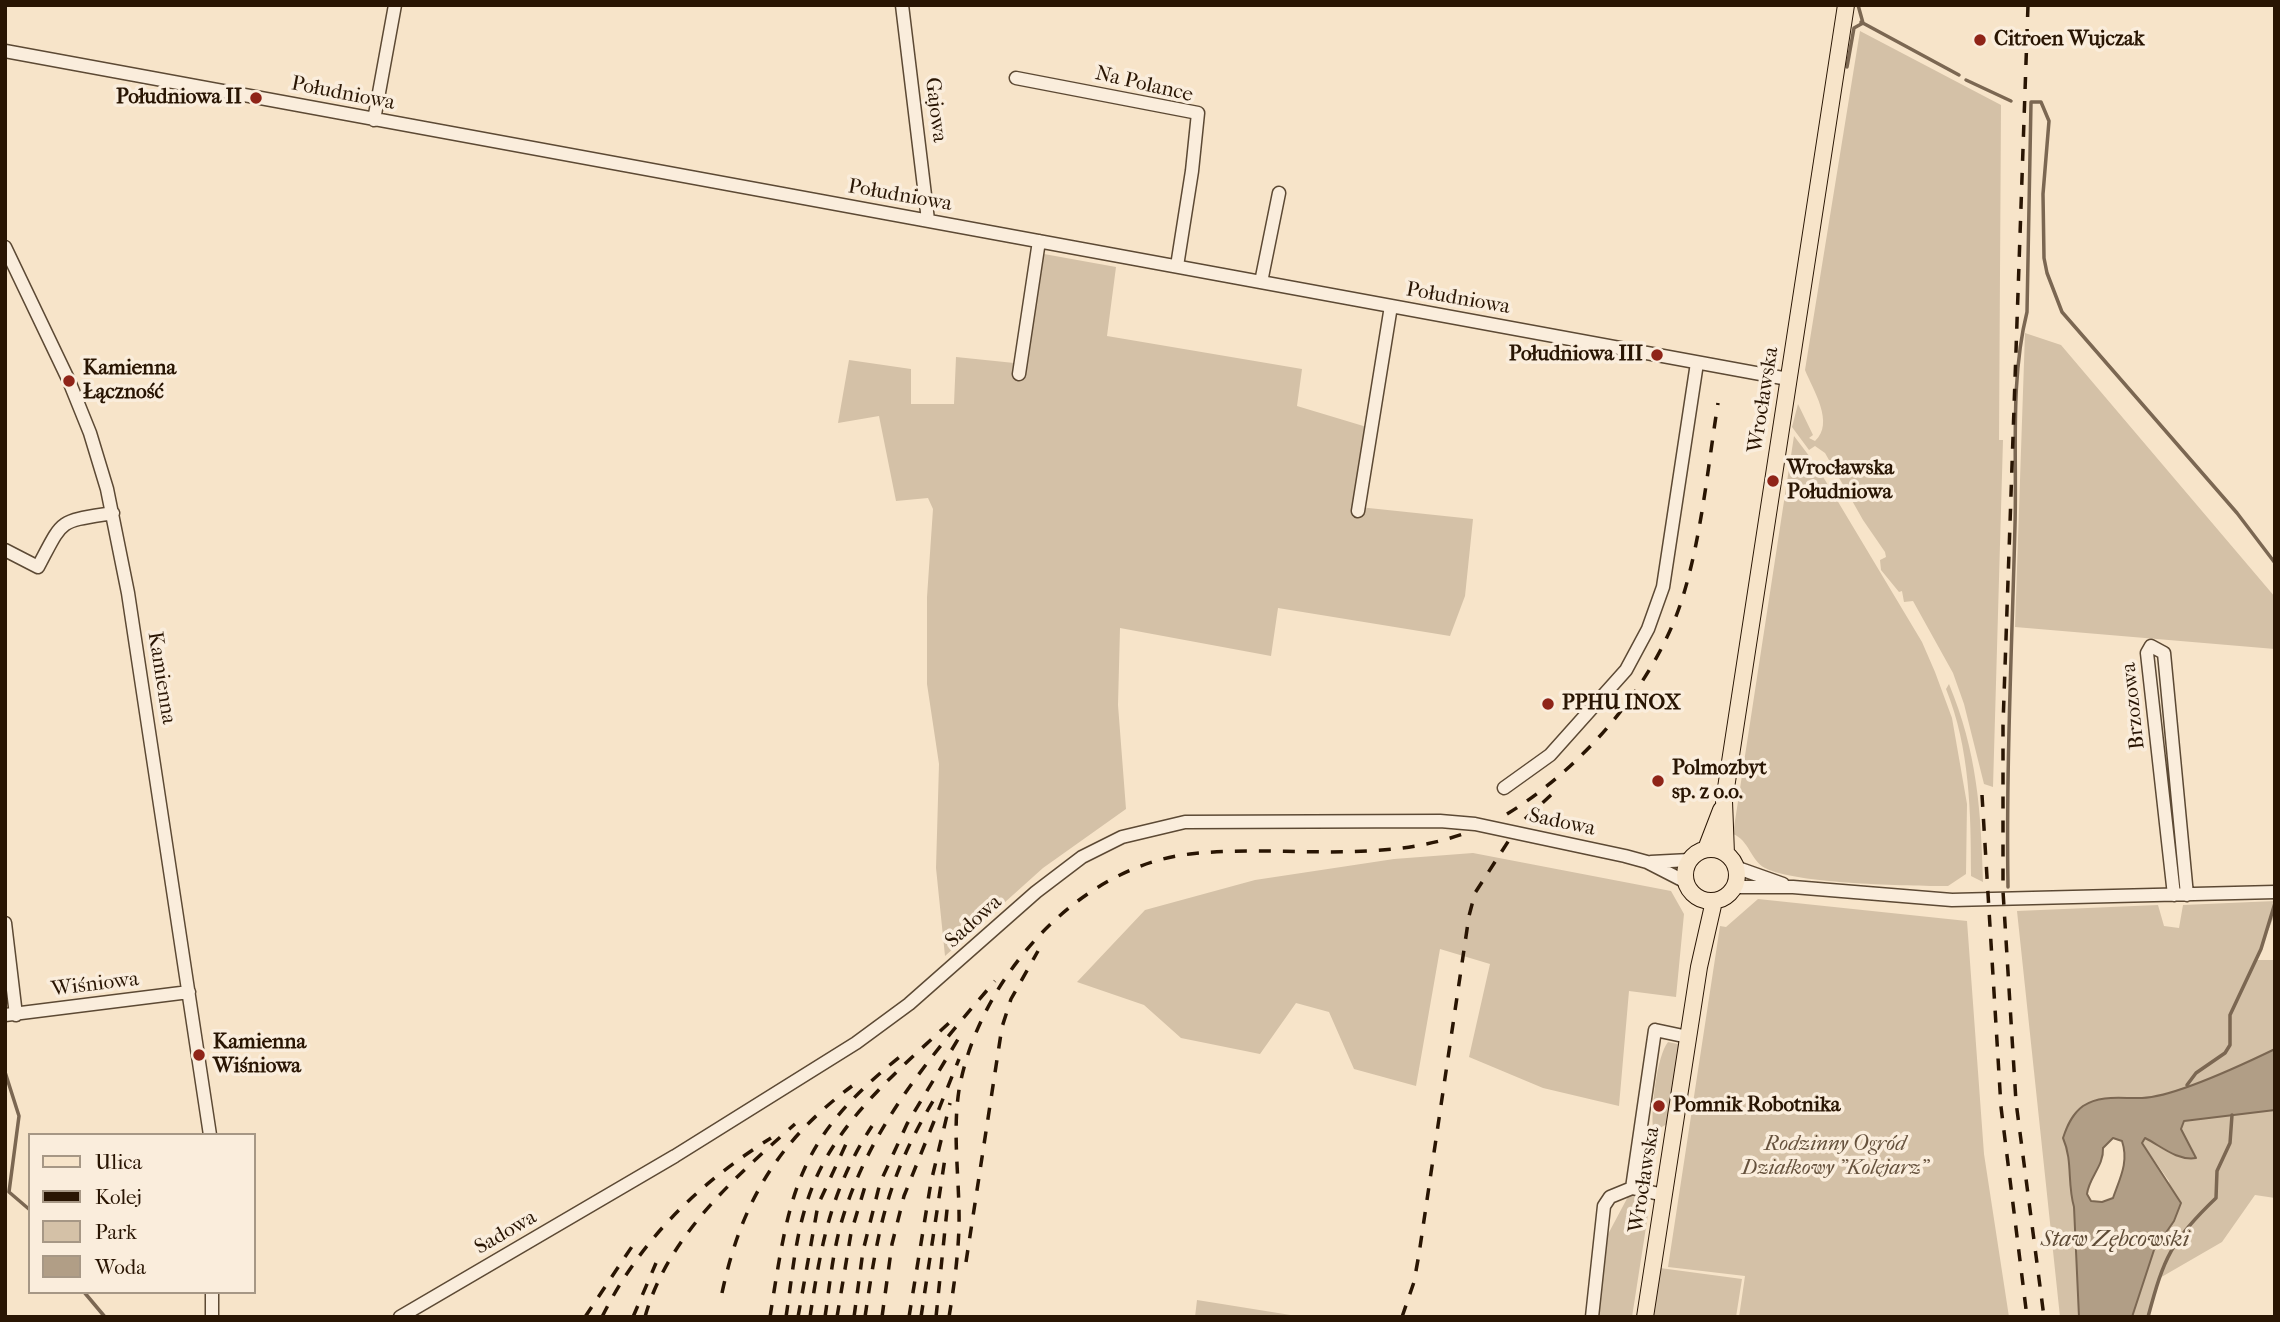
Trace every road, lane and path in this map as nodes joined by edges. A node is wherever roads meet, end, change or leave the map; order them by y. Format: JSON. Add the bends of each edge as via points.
{"nodes":[{"id":1,"x":395,"y":5,"type":"edge"},
{"id":2,"x":902,"y":5,"type":"edge"},
{"id":3,"x":1846,"y":5,"type":"edge"},
{"id":4,"x":5,"y":51,"type":"edge"},
{"id":5,"x":1017,"y":78,"type":"dead end"},
{"id":6,"x":374,"y":120,"type":"junction"},
{"id":7,"x":1279,"y":193,"type":"dead end"},
{"id":8,"x":928,"y":220,"type":"junction"},
{"id":9,"x":1040,"y":241,"type":"junction"},
{"id":10,"x":5,"y":247,"type":"edge"},
{"id":11,"x":1177,"y":266,"type":"junction"},
{"id":12,"x":1261,"y":282,"type":"junction"},
{"id":13,"x":1391,"y":306,"type":"junction"},
{"id":14,"x":1703,"y":364,"type":"junction"},
{"id":15,"x":1019,"y":374,"type":"dead end"},
{"id":16,"x":1785,"y":378,"type":"junction"},
{"id":17,"x":1359,"y":510,"type":"dead end"},
{"id":18,"x":113,"y":513,"type":"junction"},
{"id":19,"x":5,"y":550,"type":"edge"},
{"id":20,"x":1504,"y":788,"type":"dead end"},
{"id":21,"x":1724,"y":801,"type":"junction"},
{"id":22,"x":1706,"y":849,"type":"junction"},
{"id":23,"x":1690,"y":860,"type":"junction"},
{"id":24,"x":1731,"y":860,"type":"junction"},
{"id":25,"x":1647,"y":862,"type":"junction"},
{"id":26,"x":1686,"y":882,"type":"junction"},
{"id":27,"x":1734,"y":887,"type":"junction"},
{"id":28,"x":1793,"y":887,"type":"junction"},
{"id":29,"x":2275,"y":892,"type":"edge"},
{"id":30,"x":2181,"y":895,"type":"junction"},
{"id":31,"x":1706,"y":899,"type":"junction"},
{"id":32,"x":5,"y":922,"type":"edge"},
{"id":33,"x":190,"y":992,"type":"junction"},
{"id":34,"x":11,"y":1015,"type":"edge"},
{"id":35,"x":1688,"y":1037,"type":"junction"},
{"id":36,"x":210,"y":1133,"type":"edge"},
{"id":37,"x":1632,"y":1188,"type":"junction"},
{"id":38,"x":1664,"y":1195,"type":"junction"},
{"id":39,"x":212,"y":1294,"type":"edge"},
{"id":40,"x":212,"y":1317,"type":"edge"},
{"id":41,"x":400,"y":1317,"type":"edge"},
{"id":42,"x":1592,"y":1317,"type":"edge"},
{"id":43,"x":1645,"y":1317,"type":"edge"}],
"edges":[{"from":1,"to":6,"type":"street"},
{"from":2,"to":8,"type":"street","name":"Gajowa"},
{"from":3,"to":16,"type":"main road","name":"Wrocławska","via":[[1792,357]]},
{"from":4,"to":6,"type":"street","name":"Południowa"},
{"from":5,"to":11,"type":"street","name":"Na Polance","via":[[1198,113]]},
{"from":6,"to":8,"type":"street","name":"Południowa"},
{"from":7,"to":12,"type":"street"},
{"from":8,"to":9,"type":"street","name":"Południowa"},
{"from":9,"to":11,"type":"street","name":"Południowa"},
{"from":9,"to":15,"type":"street"},
{"from":10,"to":18,"type":"street","name":"Kamienna","via":[[90,433]]},
{"from":11,"to":12,"type":"street","name":"Południowa"},
{"from":12,"to":13,"type":"street","name":"Południowa"},
{"from":13,"to":14,"type":"street","name":"Południowa"},
{"from":13,"to":17,"type":"street"},
{"from":14,"to":16,"type":"street","name":"Południowa"},
{"from":14,"to":20,"type":"street","name":"Sadowa","via":[[1663,587],[1648,629],[1626,670],[1550,755]]},
{"from":16,"to":21,"type":"main road","name":"Wrocławska"},
{"from":18,"to":19,"type":"street","via":[[67,521],[59,527],[38,567]]},
{"from":18,"to":33,"type":"street","name":"Kamienna"},
{"from":21,"to":22,"type":"main road","name":"Wrocławska"},
{"from":21,"to":24,"type":"main road","name":"Wrocławska"},
{"from":22,"to":23,"type":"main road"},
{"from":22,"to":24,"type":"main road"},
{"from":23,"to":25,"type":"street","name":"Sadowa"},
{"from":23,"to":26,"type":"main road"},
{"from":24,"to":27,"type":"main road"},
{"from":24,"to":28,"type":"street"},
{"from":25,"to":26,"type":"street","name":"Sadowa"},
{"from":25,"to":41,"type":"street","name":"Sadowa","via":[[1458,821],[1185,822],[1122,837],[1082,857],[1036,892],[909,1004],[856,1043],[675,1156]]},
{"from":26,"to":31,"type":"main road"},
{"from":27,"to":28,"type":"street"},
{"from":27,"to":31,"type":"main road","via":[[1722,898]]},
{"from":28,"to":30,"type":"street","via":[[1927,899]]},
{"from":29,"to":30,"type":"street"},
{"from":30,"to":30,"type":"street","name":"Brzozowa","via":[[2164,653],[2151,646],[2147,653]]},
{"from":31,"to":35,"type":"main road","name":"Wrocławska"},
{"from":32,"to":34,"type":"street"},
{"from":33,"to":34,"type":"street","name":"Wiśniowa"},
{"from":33,"to":36,"type":"street","name":"Kamienna"},
{"from":35,"to":37,"type":"street","via":[[1655,1030]]},
{"from":35,"to":38,"type":"main road","name":"Wrocławska"},
{"from":37,"to":38,"type":"street"},
{"from":37,"to":42,"type":"street","via":[[1611,1197],[1601,1217]]},
{"from":38,"to":43,"type":"main road","name":"Wrocławska"},
{"from":39,"to":40,"type":"street"}]}
